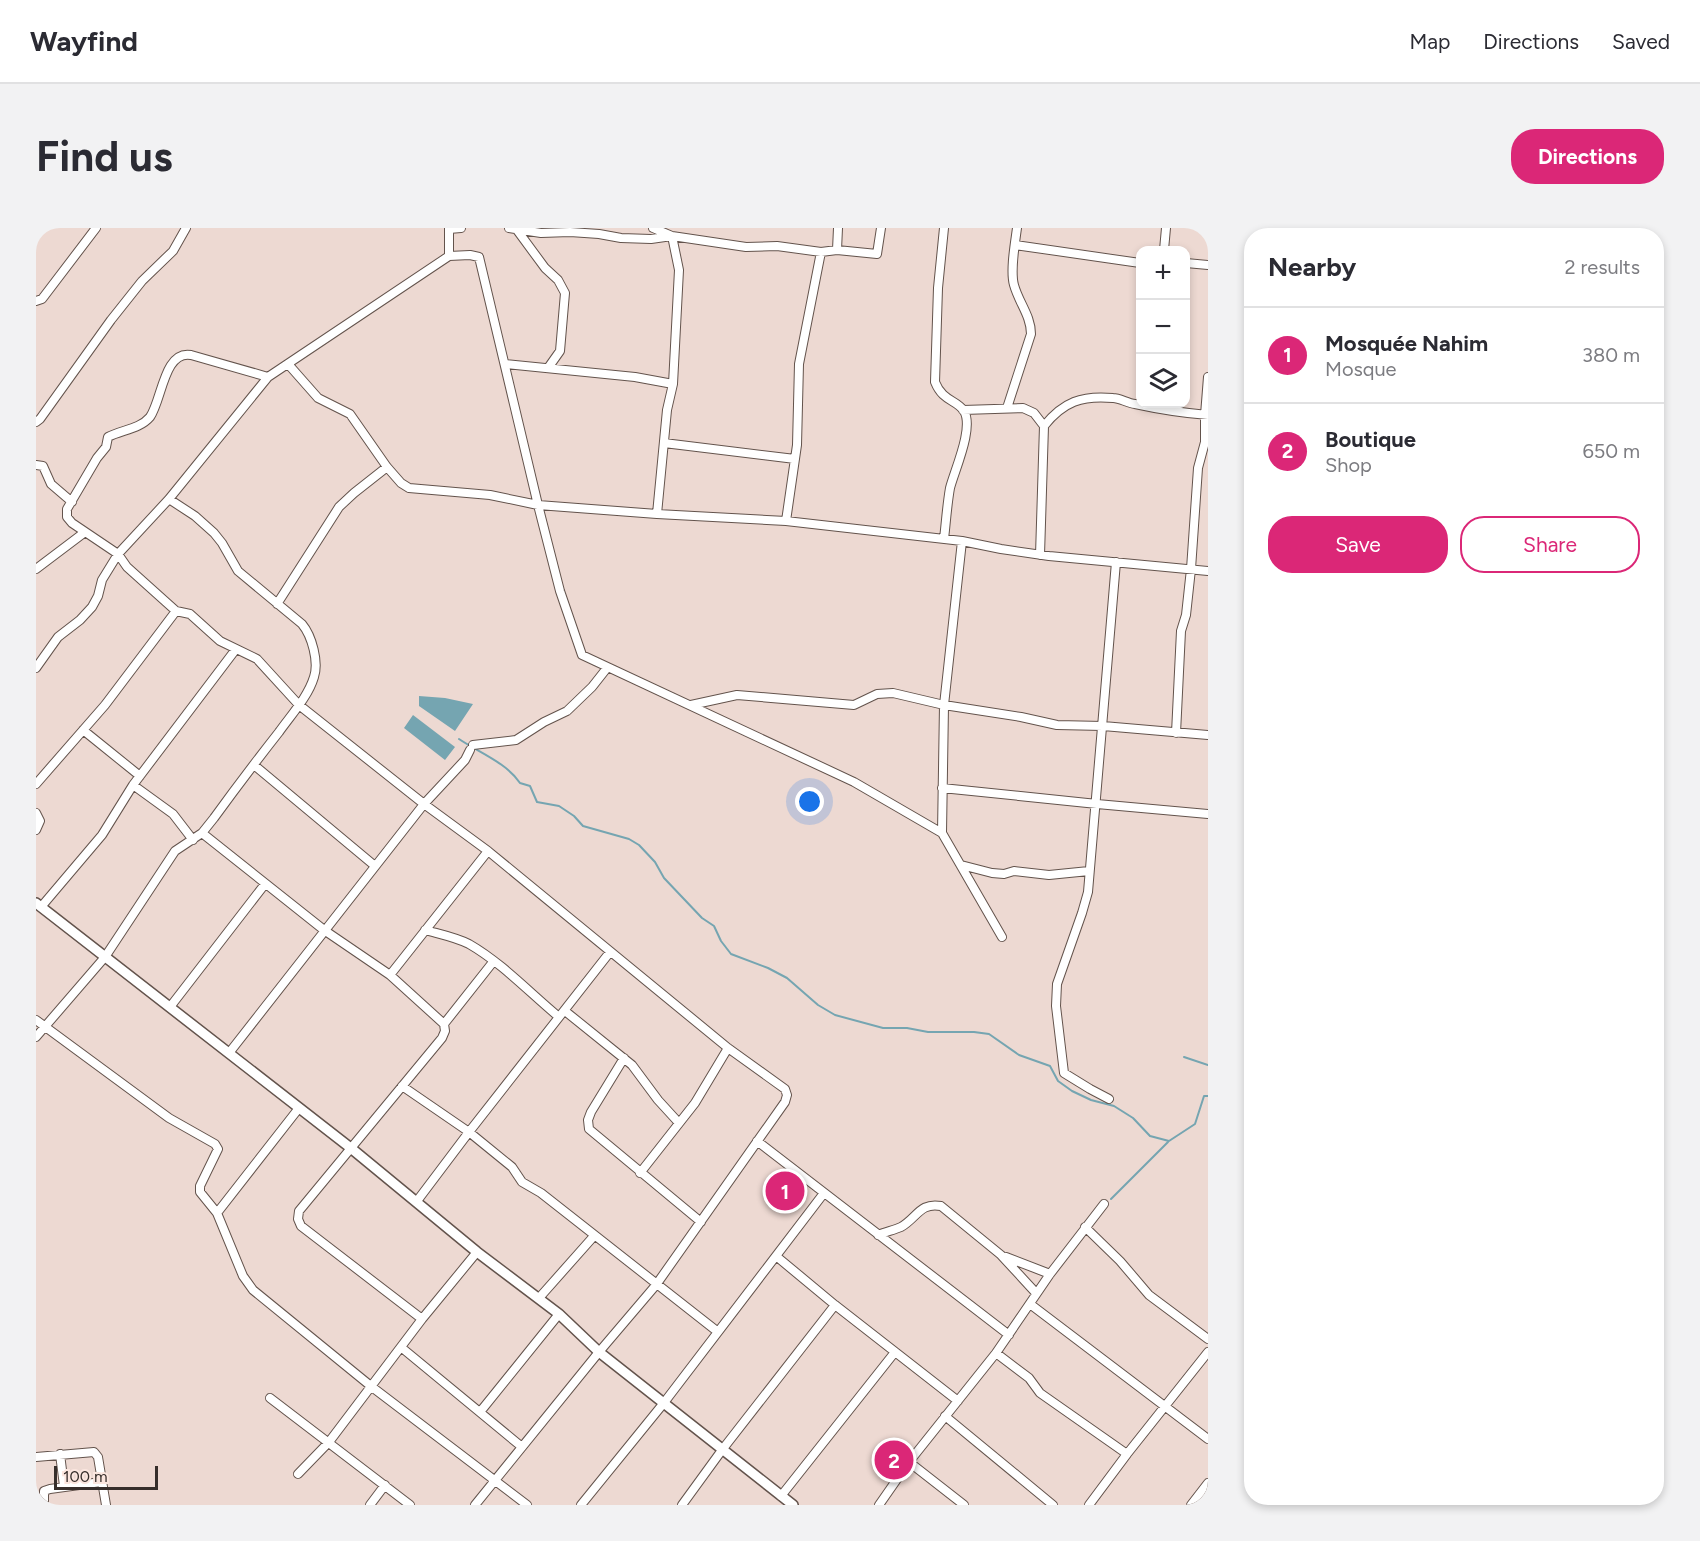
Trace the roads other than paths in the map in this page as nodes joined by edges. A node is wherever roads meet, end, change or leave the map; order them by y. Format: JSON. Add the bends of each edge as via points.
{"nodes":[{"id":1,"x":96,"y":228,"type":"edge"},
{"id":2,"x":186,"y":228,"type":"edge"},
{"id":3,"x":449,"y":228,"type":"edge"},
{"id":4,"x":461,"y":228,"type":"edge"},
{"id":5,"x":508,"y":228,"type":"edge"},
{"id":6,"x":653,"y":228,"type":"edge"},
{"id":7,"x":838,"y":228,"type":"edge"},
{"id":8,"x":881,"y":228,"type":"edge"},
{"id":9,"x":944,"y":228,"type":"edge"},
{"id":10,"x":1017,"y":228,"type":"edge"},
{"id":11,"x":1166,"y":228,"type":"edge"},
{"id":12,"x":517,"y":230,"type":"junction"},
{"id":13,"x":672,"y":237,"type":"junction"},
{"id":14,"x":1015,"y":245,"type":"junction"},
{"id":15,"x":1164,"y":246,"type":"edge"},
{"id":16,"x":837,"y":250,"type":"junction"},
{"id":17,"x":821,"y":252,"type":"junction"},
{"id":18,"x":449,"y":256,"type":"junction"},
{"id":19,"x":1136,"y":262,"type":"edge"},
{"id":20,"x":1190,"y":263,"type":"edge"},
{"id":21,"x":1208,"y":265,"type":"edge"},
{"id":22,"x":36,"y":301,"type":"edge"},
{"id":23,"x":288,"y":364,"type":"junction"},
{"id":24,"x":505,"y":364,"type":"junction"},
{"id":25,"x":548,"y":368,"type":"junction"},
{"id":26,"x":268,"y":377,"type":"junction"},
{"id":27,"x":1208,"y":377,"type":"edge"},
{"id":28,"x":673,"y":384,"type":"junction"},
{"id":29,"x":1007,"y":408,"type":"junction"},
{"id":30,"x":963,"y":410,"type":"junction"},
{"id":31,"x":1206,"y":415,"type":"edge"},
{"id":32,"x":37,"y":417,"type":"edge"},
{"id":33,"x":1044,"y":426,"type":"junction"},
{"id":34,"x":664,"y":443,"type":"junction"},
{"id":35,"x":795,"y":459,"type":"junction"},
{"id":36,"x":36,"y":465,"type":"edge"},
{"id":37,"x":387,"y":467,"type":"junction"},
{"id":38,"x":169,"y":499,"type":"junction"},
{"id":39,"x":72,"y":502,"type":"junction"},
{"id":40,"x":538,"y":505,"type":"junction"},
{"id":41,"x":657,"y":514,"type":"junction"},
{"id":42,"x":786,"y":521,"type":"junction"},
{"id":43,"x":85,"y":532,"type":"junction"},
{"id":44,"x":944,"y":539,"type":"junction"},
{"id":45,"x":962,"y":541,"type":"junction"},
{"id":46,"x":118,"y":554,"type":"junction"},
{"id":47,"x":1040,"y":555,"type":"junction"},
{"id":48,"x":1116,"y":562,"type":"junction"},
{"id":49,"x":1191,"y":569,"type":"junction"},
{"id":50,"x":36,"y":570,"type":"edge"},
{"id":51,"x":1208,"y":571,"type":"edge"},
{"id":52,"x":277,"y":604,"type":"junction"},
{"id":53,"x":176,"y":611,"type":"junction"},
{"id":54,"x":236,"y":649,"type":"junction"},
{"id":55,"x":36,"y":668,"type":"edge"},
{"id":56,"x":607,"y":668,"type":"junction"},
{"id":57,"x":299,"y":705,"type":"junction"},
{"id":58,"x":691,"y":705,"type":"junction"},
{"id":59,"x":944,"y":705,"type":"junction"},
{"id":60,"x":1103,"y":726,"type":"junction"},
{"id":61,"x":83,"y":730,"type":"junction"},
{"id":62,"x":1176,"y":733,"type":"junction"},
{"id":63,"x":1208,"y":735,"type":"edge"},
{"id":64,"x":254,"y":765,"type":"junction"},
{"id":65,"x":140,"y":776,"type":"junction"},
{"id":66,"x":36,"y":784,"type":"edge"},
{"id":67,"x":133,"y":784,"type":"junction"},
{"id":68,"x":942,"y":788,"type":"junction"},
{"id":69,"x":424,"y":804,"type":"junction"},
{"id":70,"x":1097,"y":804,"type":"junction"},
{"id":71,"x":36,"y":813,"type":"edge"},
{"id":72,"x":1208,"y":814,"type":"edge"},
{"id":73,"x":36,"y":831,"type":"edge"},
{"id":74,"x":202,"y":833,"type":"junction"},
{"id":75,"x":942,"y":834,"type":"junction"},
{"id":76,"x":193,"y":840,"type":"junction"},
{"id":77,"x":488,"y":851,"type":"junction"},
{"id":78,"x":961,"y":865,"type":"junction"},
{"id":79,"x":375,"y":866,"type":"junction"},
{"id":80,"x":1089,"y":871,"type":"junction"},
{"id":81,"x":265,"y":884,"type":"junction"},
{"id":82,"x":39,"y":905,"type":"edge"},
{"id":83,"x":324,"y":930,"type":"junction"},
{"id":84,"x":424,"y":930,"type":"junction"},
{"id":85,"x":1002,"y":937,"type":"dead end"},
{"id":86,"x":610,"y":952,"type":"junction"},
{"id":87,"x":105,"y":957,"type":"junction"},
{"id":88,"x":493,"y":962,"type":"junction"},
{"id":89,"x":390,"y":975,"type":"junction"},
{"id":90,"x":170,"y":1007,"type":"junction"},
{"id":91,"x":562,"y":1014,"type":"junction"},
{"id":92,"x":36,"y":1020,"type":"edge"},
{"id":93,"x":444,"y":1024,"type":"junction"},
{"id":94,"x":45,"y":1027,"type":"junction"},
{"id":95,"x":36,"y":1037,"type":"edge"},
{"id":96,"x":728,"y":1048,"type":"junction"},
{"id":97,"x":229,"y":1053,"type":"junction"},
{"id":98,"x":624,"y":1058,"type":"junction"},
{"id":99,"x":402,"y":1086,"type":"junction"},
{"id":100,"x":1109,"y":1098,"type":"dead end"},
{"id":101,"x":299,"y":1108,"type":"junction"},
{"id":102,"x":679,"y":1123,"type":"junction"},
{"id":103,"x":469,"y":1132,"type":"junction"},
{"id":104,"x":758,"y":1141,"type":"junction"},
{"id":105,"x":352,"y":1149,"type":"junction"},
{"id":106,"x":640,"y":1173,"type":"junction"},
{"id":107,"x":824,"y":1193,"type":"junction"},
{"id":108,"x":417,"y":1201,"type":"junction"},
{"id":109,"x":1104,"y":1204,"type":"dead end"},
{"id":110,"x":217,"y":1212,"type":"junction"},
{"id":111,"x":701,"y":1222,"type":"junction"},
{"id":112,"x":1085,"y":1227,"type":"junction"},
{"id":113,"x":878,"y":1235,"type":"junction"},
{"id":114,"x":594,"y":1236,"type":"junction"},
{"id":115,"x":477,"y":1252,"type":"junction"},
{"id":116,"x":1001,"y":1255,"type":"junction"},
{"id":117,"x":776,"y":1256,"type":"junction"},
{"id":118,"x":1050,"y":1274,"type":"junction"},
{"id":119,"x":656,"y":1285,"type":"junction"},
{"id":120,"x":1036,"y":1293,"type":"junction"},
{"id":121,"x":538,"y":1298,"type":"junction"},
{"id":122,"x":1030,"y":1304,"type":"junction"},
{"id":123,"x":835,"y":1305,"type":"junction"},
{"id":124,"x":559,"y":1314,"type":"junction"},
{"id":125,"x":422,"y":1319,"type":"junction"},
{"id":126,"x":718,"y":1332,"type":"junction"},
{"id":127,"x":1009,"y":1335,"type":"junction"},
{"id":128,"x":1208,"y":1339,"type":"edge"},
{"id":129,"x":402,"y":1348,"type":"junction"},
{"id":130,"x":599,"y":1352,"type":"junction"},
{"id":131,"x":895,"y":1352,"type":"junction"},
{"id":132,"x":1208,"y":1352,"type":"edge"},
{"id":133,"x":996,"y":1353,"type":"junction"},
{"id":134,"x":372,"y":1387,"type":"junction"},
{"id":135,"x":270,"y":1398,"type":"dead end"},
{"id":136,"x":958,"y":1401,"type":"junction"},
{"id":137,"x":663,"y":1404,"type":"junction"},
{"id":138,"x":1165,"y":1406,"type":"junction"},
{"id":139,"x":480,"y":1412,"type":"junction"},
{"id":140,"x":945,"y":1416,"type":"junction"},
{"id":141,"x":1208,"y":1439,"type":"edge"},
{"id":142,"x":329,"y":1442,"type":"junction"},
{"id":143,"x":522,"y":1447,"type":"junction"},
{"id":144,"x":722,"y":1450,"type":"junction"},
{"id":145,"x":60,"y":1454,"type":"junction"},
{"id":146,"x":1127,"y":1454,"type":"junction"},
{"id":147,"x":36,"y":1457,"type":"edge"},
{"id":148,"x":909,"y":1462,"type":"junction"},
{"id":149,"x":298,"y":1474,"type":"dead end"},
{"id":150,"x":495,"y":1480,"type":"junction"},
{"id":151,"x":101,"y":1482,"type":"junction"},
{"id":152,"x":1208,"y":1483,"type":"edge"},
{"id":153,"x":385,"y":1485,"type":"junction"},
{"id":154,"x":64,"y":1486,"type":"junction"},
{"id":155,"x":781,"y":1496,"type":"junction"},
{"id":156,"x":44,"y":1505,"type":"edge"},
{"id":157,"x":106,"y":1505,"type":"edge"},
{"id":158,"x":370,"y":1505,"type":"edge"},
{"id":159,"x":410,"y":1505,"type":"edge"},
{"id":160,"x":475,"y":1505,"type":"edge"},
{"id":161,"x":527,"y":1505,"type":"edge"},
{"id":162,"x":581,"y":1505,"type":"edge"},
{"id":163,"x":682,"y":1505,"type":"edge"},
{"id":164,"x":793,"y":1505,"type":"edge"},
{"id":165,"x":879,"y":1505,"type":"edge"},
{"id":166,"x":964,"y":1505,"type":"edge"},
{"id":167,"x":1053,"y":1505,"type":"edge"},
{"id":168,"x":1089,"y":1505,"type":"edge"},
{"id":169,"x":1191,"y":1505,"type":"edge"}],
"edges":[{"from":1,"to":22,"type":"street","via":[[42,299]]},
{"from":2,"to":32,"type":"street","via":[[173,251],[142,281]]},
{"from":3,"to":4,"type":"street"},
{"from":3,"to":18,"type":"street"},
{"from":5,"to":12,"type":"street"},
{"from":6,"to":13,"type":"street"},
{"from":7,"to":16,"type":"street"},
{"from":8,"to":16,"type":"street","via":[[877,254]]},
{"from":9,"to":30,"type":"street","via":[[935,382],[940,393]]},
{"from":10,"to":14,"type":"street"},
{"from":11,"to":15,"type":"street"},
{"from":12,"to":13,"type":"street"},
{"from":12,"to":25,"type":"street","via":[[565,293],[560,351]]},
{"from":13,"to":17,"type":"street"},
{"from":13,"to":28,"type":"street","via":[[679,270]]},
{"from":14,"to":19,"type":"street"},
{"from":14,"to":29,"type":"street","via":[[1013,282],[1031,322],[1031,334]]},
{"from":16,"to":17,"type":"street"},
{"from":17,"to":35,"type":"street","via":[[799,364]]},
{"from":18,"to":23,"type":"street"},
{"from":18,"to":24,"type":"street","via":[[479,257]]},
{"from":20,"to":21,"type":"street"},
{"from":23,"to":26,"type":"street"},
{"from":23,"to":37,"type":"street","via":[[318,398],[350,414]]},
{"from":24,"to":25,"type":"street"},
{"from":24,"to":40,"type":"street"},
{"from":25,"to":28,"type":"street"},
{"from":26,"to":38,"type":"street"},
{"from":26,"to":39,"type":"street","via":[[183,353],[170,367],[149,418],[108,437],[106,447]]},
{"from":27,"to":31,"type":"street"},
{"from":28,"to":34,"type":"street"},
{"from":29,"to":30,"type":"street"},
{"from":29,"to":33,"type":"street","via":[[1034,412]]},
{"from":30,"to":44,"type":"street","via":[[967,430],[950,489]]},
{"from":31,"to":33,"type":"street","via":[[1132,404],[1114,397],[1084,399],[1067,404]]},
{"from":31,"to":49,"type":"street"},
{"from":33,"to":47,"type":"street"},
{"from":34,"to":35,"type":"street"},
{"from":34,"to":41,"type":"street"},
{"from":35,"to":42,"type":"street"},
{"from":36,"to":39,"type":"street","via":[[42,466],[51,484]]},
{"from":37,"to":40,"type":"street","via":[[409,488],[490,495]]},
{"from":37,"to":52,"type":"street","via":[[339,507]]},
{"from":38,"to":46,"type":"street"},
{"from":38,"to":52,"type":"street","via":[[214,533],[238,571]]},
{"from":39,"to":43,"type":"street","via":[[67,517]]},
{"from":40,"to":41,"type":"street"},
{"from":40,"to":56,"type":"street","via":[[560,591],[582,655]]},
{"from":41,"to":42,"type":"street"},
{"from":42,"to":44,"type":"street"},
{"from":43,"to":46,"type":"street"},
{"from":43,"to":50,"type":"street"},
{"from":44,"to":45,"type":"street"},
{"from":45,"to":47,"type":"street"},
{"from":45,"to":59,"type":"street"},
{"from":46,"to":53,"type":"street"},
{"from":46,"to":55,"type":"street","via":[[92,607],[58,638]]},
{"from":47,"to":48,"type":"street"},
{"from":48,"to":49,"type":"street"},
{"from":48,"to":60,"type":"street"},
{"from":49,"to":51,"type":"street"},
{"from":49,"to":62,"type":"street","via":[[1181,631]]},
{"from":52,"to":57,"type":"street","via":[[302,624],[310,640],[315,675]]},
{"from":53,"to":54,"type":"street","via":[[190,614],[220,641]]},
{"from":53,"to":61,"type":"street"},
{"from":54,"to":57,"type":"street","via":[[257,659]]},
{"from":54,"to":65,"type":"street"},
{"from":56,"to":58,"type":"street"},
{"from":56,"to":69,"type":"street","via":[[567,711],[516,740],[471,747],[465,760]]},
{"from":57,"to":64,"type":"street"},
{"from":57,"to":69,"type":"street"},
{"from":58,"to":59,"type":"street","via":[[737,695],[854,705],[877,694],[893,693]]},
{"from":58,"to":75,"type":"street","via":[[854,782]]},
{"from":59,"to":60,"type":"street","via":[[1057,725]]},
{"from":59,"to":68,"type":"street"},
{"from":60,"to":62,"type":"street"},
{"from":60,"to":70,"type":"street"},
{"from":61,"to":65,"type":"street"},
{"from":61,"to":66,"type":"street"},
{"from":62,"to":63,"type":"street"},
{"from":64,"to":74,"type":"street"},
{"from":64,"to":79,"type":"street"},
{"from":65,"to":67,"type":"street"},
{"from":67,"to":76,"type":"street","via":[[173,814]]},
{"from":67,"to":82,"type":"street","via":[[102,835]]},
{"from":68,"to":70,"type":"street"},
{"from":68,"to":75,"type":"street"},
{"from":69,"to":77,"type":"street"},
{"from":69,"to":79,"type":"street"},
{"from":70,"to":72,"type":"street"},
{"from":70,"to":80,"type":"street"},
{"from":71,"to":73,"type":"street","via":[[40,821]]},
{"from":74,"to":76,"type":"street"},
{"from":74,"to":81,"type":"street"},
{"from":75,"to":78,"type":"street"},
{"from":76,"to":87,"type":"street","via":[[175,851]]},
{"from":77,"to":84,"type":"street"},
{"from":77,"to":86,"type":"street"},
{"from":78,"to":80,"type":"street","via":[[998,873],[1049,875]]},
{"from":78,"to":85,"type":"street"},
{"from":79,"to":83,"type":"street"},
{"from":80,"to":100,"type":"street","via":[[1082,914],[1057,984],[1056,1006],[1064,1073]]},
{"from":81,"to":83,"type":"street"},
{"from":81,"to":90,"type":"street"},
{"from":82,"to":87,"type":"street"},
{"from":83,"to":89,"type":"street"},
{"from":83,"to":97,"type":"street"},
{"from":84,"to":88,"type":"street","via":[[469,944]]},
{"from":84,"to":89,"type":"street"},
{"from":86,"to":91,"type":"street"},
{"from":86,"to":96,"type":"street"},
{"from":87,"to":90,"type":"street"},
{"from":87,"to":94,"type":"street"},
{"from":88,"to":91,"type":"street"},
{"from":88,"to":93,"type":"street"},
{"from":89,"to":93,"type":"street"},
{"from":90,"to":97,"type":"street"},
{"from":91,"to":98,"type":"street"},
{"from":91,"to":103,"type":"street"},
{"from":92,"to":94,"type":"street"},
{"from":93,"to":99,"type":"street","via":[[442,1038]]},
{"from":94,"to":95,"type":"street"},
{"from":94,"to":110,"type":"street","via":[[169,1118],[215,1144],[216,1157],[199,1190]]},
{"from":96,"to":102,"type":"street"},
{"from":96,"to":104,"type":"street","via":[[785,1089],[787,1095]]},
{"from":97,"to":101,"type":"street"},
{"from":98,"to":102,"type":"street"},
{"from":98,"to":106,"type":"street","via":[[591,1112],[589,1129]]},
{"from":99,"to":103,"type":"street"},
{"from":99,"to":105,"type":"street"},
{"from":101,"to":105,"type":"street"},
{"from":101,"to":110,"type":"street"},
{"from":102,"to":106,"type":"street"},
{"from":103,"to":108,"type":"street"},
{"from":103,"to":114,"type":"street","via":[[512,1167],[522,1182]]},
{"from":104,"to":107,"type":"street"},
{"from":104,"to":111,"type":"street"},
{"from":105,"to":108,"type":"street"},
{"from":105,"to":125,"type":"street","via":[[299,1212],[298,1219],[301,1226]]},
{"from":106,"to":111,"type":"street"},
{"from":107,"to":113,"type":"street"},
{"from":107,"to":117,"type":"street"},
{"from":108,"to":115,"type":"street"},
{"from":109,"to":112,"type":"street"},
{"from":110,"to":134,"type":"street","via":[[243,1276],[253,1290]]},
{"from":111,"to":119,"type":"street"},
{"from":112,"to":118,"type":"street"},
{"from":112,"to":128,"type":"street","via":[[1149,1295]]},
{"from":113,"to":116,"type":"street","via":[[901,1227],[931,1204],[941,1206]]},
{"from":113,"to":127,"type":"street"},
{"from":114,"to":119,"type":"street"},
{"from":114,"to":121,"type":"street"},
{"from":115,"to":121,"type":"street"},
{"from":115,"to":125,"type":"street"},
{"from":116,"to":118,"type":"street"},
{"from":116,"to":120,"type":"street"},
{"from":117,"to":123,"type":"street"},
{"from":117,"to":126,"type":"street"},
{"from":118,"to":120,"type":"street"},
{"from":119,"to":126,"type":"street"},
{"from":119,"to":130,"type":"street"},
{"from":120,"to":122,"type":"street"},
{"from":121,"to":124,"type":"street"},
{"from":122,"to":127,"type":"street"},
{"from":122,"to":138,"type":"street"},
{"from":123,"to":131,"type":"street"},
{"from":123,"to":144,"type":"street"},
{"from":124,"to":130,"type":"street"},
{"from":124,"to":139,"type":"street"},
{"from":125,"to":129,"type":"street"},
{"from":126,"to":137,"type":"street"},
{"from":127,"to":133,"type":"street"},
{"from":129,"to":134,"type":"street"},
{"from":129,"to":139,"type":"street"},
{"from":130,"to":137,"type":"street"},
{"from":130,"to":143,"type":"street"},
{"from":131,"to":136,"type":"street"},
{"from":131,"to":155,"type":"street"},
{"from":132,"to":138,"type":"street"},
{"from":133,"to":136,"type":"street"},
{"from":133,"to":146,"type":"street","via":[[1029,1378],[1040,1393]]},
{"from":134,"to":142,"type":"street"},
{"from":134,"to":150,"type":"street"},
{"from":135,"to":142,"type":"street"},
{"from":136,"to":140,"type":"street"},
{"from":137,"to":144,"type":"street"},
{"from":137,"to":162,"type":"street"},
{"from":138,"to":141,"type":"street"},
{"from":138,"to":146,"type":"street"},
{"from":139,"to":143,"type":"street"},
{"from":140,"to":148,"type":"street"},
{"from":140,"to":167,"type":"street"},
{"from":142,"to":149,"type":"street"},
{"from":142,"to":153,"type":"street"},
{"from":143,"to":150,"type":"street"},
{"from":144,"to":155,"type":"street"},
{"from":144,"to":163,"type":"street"},
{"from":145,"to":147,"type":"street"},
{"from":145,"to":151,"type":"street","via":[[94,1452]]},
{"from":145,"to":154,"type":"street"},
{"from":146,"to":168,"type":"street"},
{"from":148,"to":165,"type":"street"},
{"from":148,"to":166,"type":"street"},
{"from":150,"to":160,"type":"street"},
{"from":150,"to":161,"type":"street"},
{"from":151,"to":154,"type":"street"},
{"from":151,"to":157,"type":"street"},
{"from":152,"to":169,"type":"street"},
{"from":153,"to":158,"type":"street"},
{"from":153,"to":159,"type":"street"},
{"from":154,"to":156,"type":"street","via":[[44,1491]]},
{"from":155,"to":164,"type":"street"}]}
